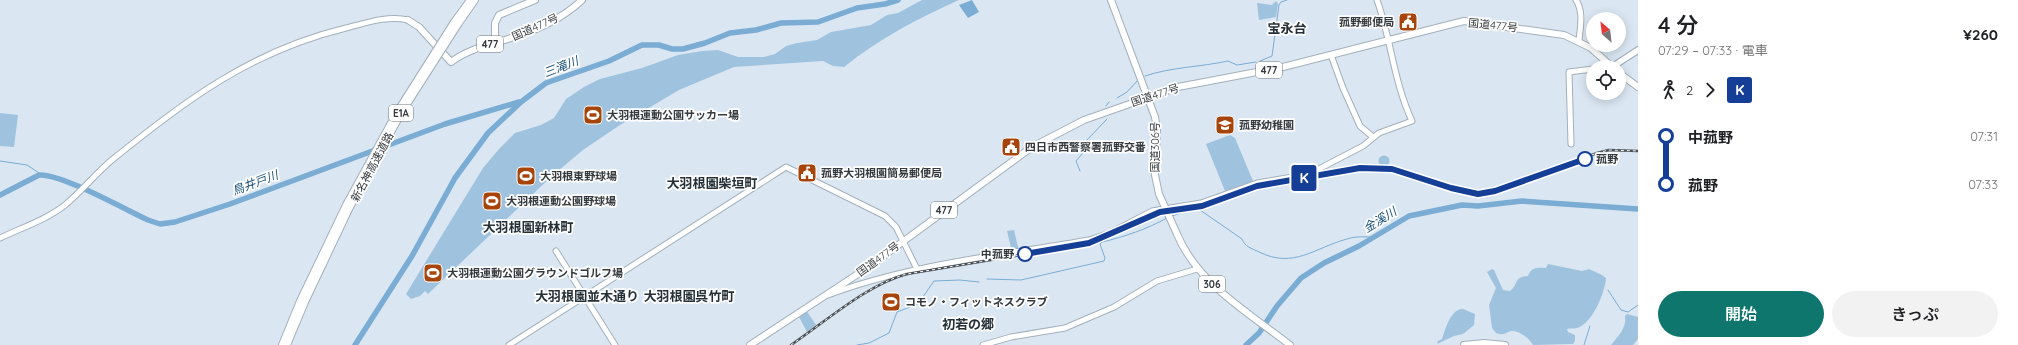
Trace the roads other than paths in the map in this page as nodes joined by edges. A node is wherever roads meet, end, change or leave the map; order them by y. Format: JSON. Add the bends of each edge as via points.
{"nodes":[{"id":1,"x":469,"y":0,"type":"edge"},
{"id":2,"x":475,"y":0,"type":"edge"},
{"id":3,"x":535,"y":0,"type":"edge"},
{"id":4,"x":582,"y":0,"type":"edge"},
{"id":5,"x":1111,"y":0,"type":"edge"},
{"id":6,"x":1378,"y":0,"type":"edge"},
{"id":7,"x":1576,"y":0,"type":"edge"},
{"id":8,"x":408,"y":20,"type":"joint"},
{"id":9,"x":457,"y":21,"type":"junction"},
{"id":10,"x":1389,"y":40,"type":"junction"},
{"id":11,"x":495,"y":42,"type":"junction"},
{"id":12,"x":1579,"y":42,"type":"junction"},
{"id":13,"x":1638,"y":50,"type":"edge"},
{"id":14,"x":1331,"y":55,"type":"junction"},
{"id":15,"x":1604,"y":60,"type":"edge"},
{"id":16,"x":1622,"y":60,"type":"edge"},
{"id":17,"x":1586,"y":70,"type":"edge"},
{"id":18,"x":1626,"y":78,"type":"edge"},
{"id":19,"x":1638,"y":87,"type":"edge"},
{"id":20,"x":1148,"y":97,"type":"junction"},
{"id":21,"x":1373,"y":137,"type":"junction"},
{"id":22,"x":1571,"y":144,"type":"dead end"},
{"id":23,"x":348,"y":206,"type":"junction"},
{"id":24,"x":0,"y":238,"type":"edge"},
{"id":25,"x":903,"y":240,"type":"junction"},
{"id":26,"x":556,"y":251,"type":"dead end"},
{"id":27,"x":917,"y":269,"type":"junction"},
{"id":28,"x":1197,"y":269,"type":"junction"},
{"id":29,"x":584,"y":296,"type":"junction"},
{"id":30,"x":822,"y":297,"type":"junction"},
{"id":31,"x":282,"y":345,"type":"edge"},
{"id":32,"x":287,"y":345,"type":"edge"},
{"id":33,"x":509,"y":345,"type":"edge"},
{"id":34,"x":615,"y":345,"type":"edge"},
{"id":35,"x":750,"y":345,"type":"edge"},
{"id":36,"x":983,"y":345,"type":"edge"},
{"id":37,"x":1290,"y":345,"type":"edge"},
{"id":38,"x":1464,"y":345,"type":"edge"},
{"id":39,"x":1505,"y":345,"type":"edge"}],
"edges":[{"from":1,"to":9,"type":"highway"},
{"from":2,"to":9,"type":"highway","name":"新名神高速道路","number":"E1A"},
{"from":3,"to":11,"type":"highway","via":[[499,15],[495,22]]},
{"from":4,"to":11,"type":"highway","name":"国道477号","number":"477","via":[[543,26]]},
{"from":5,"to":20,"type":"highway","name":"国道306号","number":"306"},
{"from":6,"to":10,"type":"street"},
{"from":7,"to":12,"type":"street","via":[[1581,16]]},
{"from":8,"to":11,"type":"highway","name":"国道477号","number":"477","via":[[419,27],[451,62],[469,51]]},
{"from":8,"to":24,"type":"street","via":[[389,18],[335,31],[304,40],[252,62],[187,101],[103,167],[54,212]]},
{"from":9,"to":23,"type":"highway","name":"新名神高速道路","number":"E1A","bridge":true},
{"from":10,"to":12,"type":"highway","name":"国道477号","number":"477","via":[[1464,22],[1554,32]]},
{"from":10,"to":14,"type":"highway","name":"国道477号","number":"477"},
{"from":10,"to":21,"type":"street","via":[[1394,65],[1412,121]]},
{"from":12,"to":15,"type":"highway","name":"国道477号","number":"477","via":[[1591,48]]},
{"from":13,"to":16,"type":"main road"},
{"from":14,"to":20,"type":"highway","name":"国道477号","number":"477","via":[[1283,67],[1189,84]]},
{"from":14,"to":21,"type":"street","via":[[1360,126]]},
{"from":17,"to":22,"type":"street","via":[[1569,72]]},
{"from":18,"to":19,"type":"highway"},
{"from":20,"to":25,"type":"highway","name":"国道477号","number":"477","via":[[1084,120],[1039,143]]},
{"from":20,"to":28,"type":"highway","name":"国道306号","number":"306","bridge":true,"via":[[1157,130],[1155,175],[1159,194],[1185,251]]},
{"from":21,"to":27,"type":"street","via":[[1363,146],[1304,175],[1257,183],[1207,202],[1152,211],[1089,240]]},
{"from":23,"to":31,"type":"highway","name":"新名神高速道路","number":"E1A","via":[[300,300]]},
{"from":23,"to":32,"type":"highway","name":"新名神高速道路","number":"E1A"},
{"from":25,"to":27,"type":"street"},
{"from":25,"to":29,"type":"street","via":[[896,227],[885,216],[786,167]]},
{"from":25,"to":30,"type":"highway","name":"国道477号","number":"477"},
{"from":26,"to":29,"type":"street"},
{"from":27,"to":30,"type":"street","via":[[878,278]]},
{"from":28,"to":36,"type":"street","via":[[1157,280],[1114,307],[1065,328],[1011,337]]},
{"from":28,"to":37,"type":"highway","name":"国道306号","number":"306"},
{"from":29,"to":33,"type":"street"},
{"from":29,"to":34,"type":"street"},
{"from":30,"to":35,"type":"highway","name":"国道477号","number":"477"},
{"from":38,"to":39,"type":"highway"}]}
